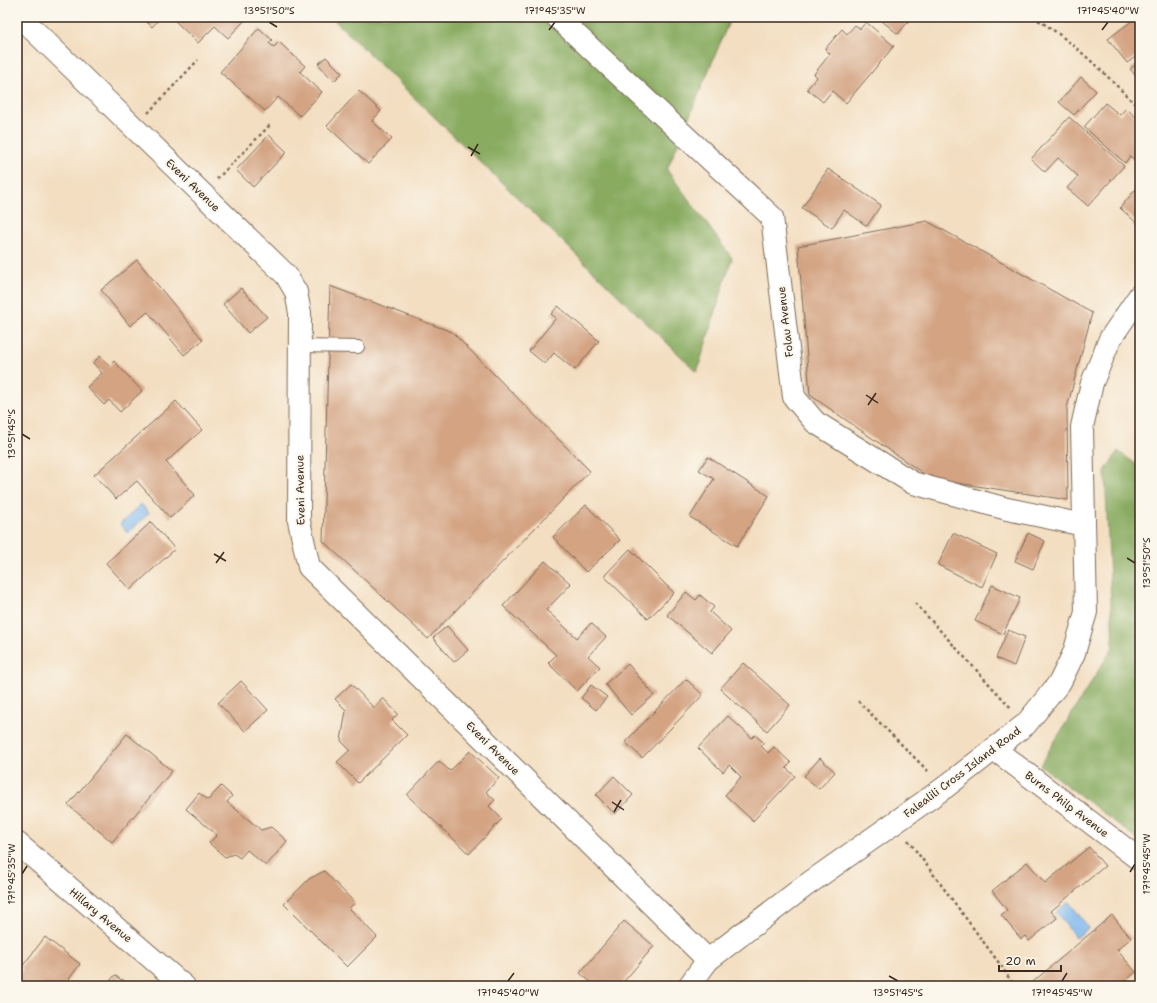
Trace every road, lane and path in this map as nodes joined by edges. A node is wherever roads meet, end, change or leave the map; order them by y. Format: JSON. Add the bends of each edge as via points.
{"nodes":[{"id":1,"x":20,"y":17,"type":"edge"},
{"id":2,"x":557,"y":17,"type":"edge"},
{"id":3,"x":1033,"y":17,"type":"edge"},
{"id":4,"x":198,"y":60,"type":"dead end"},
{"id":5,"x":1140,"y":109,"type":"edge"},
{"id":6,"x":270,"y":125,"type":"dead end"},
{"id":7,"x":134,"y":128,"type":"junction"},
{"id":8,"x":202,"y":194,"type":"junction"},
{"id":9,"x":1140,"y":295,"type":"edge"},
{"id":10,"x":299,"y":346,"type":"junction"},
{"id":11,"x":358,"y":346,"type":"dead end"},
{"id":12,"x":1084,"y":525,"type":"junction"},
{"id":13,"x":915,"y":603,"type":"dead end"},
{"id":14,"x":858,"y":701,"type":"dead end"},
{"id":15,"x":1026,"y":724,"type":"junction"},
{"id":16,"x":994,"y":749,"type":"junction"},
{"id":17,"x":944,"y":788,"type":"junction"},
{"id":18,"x":894,"y":822,"type":"junction"},
{"id":19,"x":17,"y":843,"type":"edge"},
{"id":20,"x":1140,"y":860,"type":"edge"},
{"id":21,"x":708,"y":960,"type":"junction"},
{"id":22,"x":184,"y":986,"type":"edge"},
{"id":23,"x":689,"y":986,"type":"edge"},
{"id":24,"x":1014,"y":986,"type":"edge"}],
"edges":[{"from":1,"to":7,"type":"street","name":"Eveni Avenue"},
{"from":2,"to":12,"type":"street","name":"Folau Avenue","via":[[772,217],[794,396],[815,422],[913,484],[1007,510]]},
{"from":3,"to":5,"type":"path","via":[[1093,62]]},
{"from":4,"to":7,"type":"path"},
{"from":6,"to":8,"type":"path"},
{"from":7,"to":8,"type":"street","name":"Eveni Avenue"},
{"from":8,"to":10,"type":"street","name":"Eveni Avenue","via":[[286,276],[296,292],[300,313]]},
{"from":9,"to":12,"type":"street","name":"Falealili Cross Island Road","via":[[1110,339],[1092,383],[1082,427]]},
{"from":10,"to":11,"type":"lane"},
{"from":10,"to":21,"type":"street","name":"Eveni Avenue","via":[[299,521],[309,567]]},
{"from":12,"to":15,"type":"street","name":"Falealili Cross Island Road","via":[[1086,612],[1074,653],[1060,682]]},
{"from":13,"to":15,"type":"path"},
{"from":14,"to":17,"type":"path"},
{"from":15,"to":16,"type":"street","name":"Falealili Cross Island Road"},
{"from":16,"to":17,"type":"street","name":"Falealili Cross Island Road"},
{"from":16,"to":20,"type":"street","name":"Burns Philp Avenue"},
{"from":17,"to":18,"type":"street","name":"Falealili Cross Island Road"},
{"from":18,"to":21,"type":"street","name":"Falealili Cross Island Road"},
{"from":18,"to":24,"type":"path"},
{"from":19,"to":22,"type":"street","name":"Hillary Avenue"},
{"from":21,"to":23,"type":"street","name":"Falealili Cross Island Road"}]}
